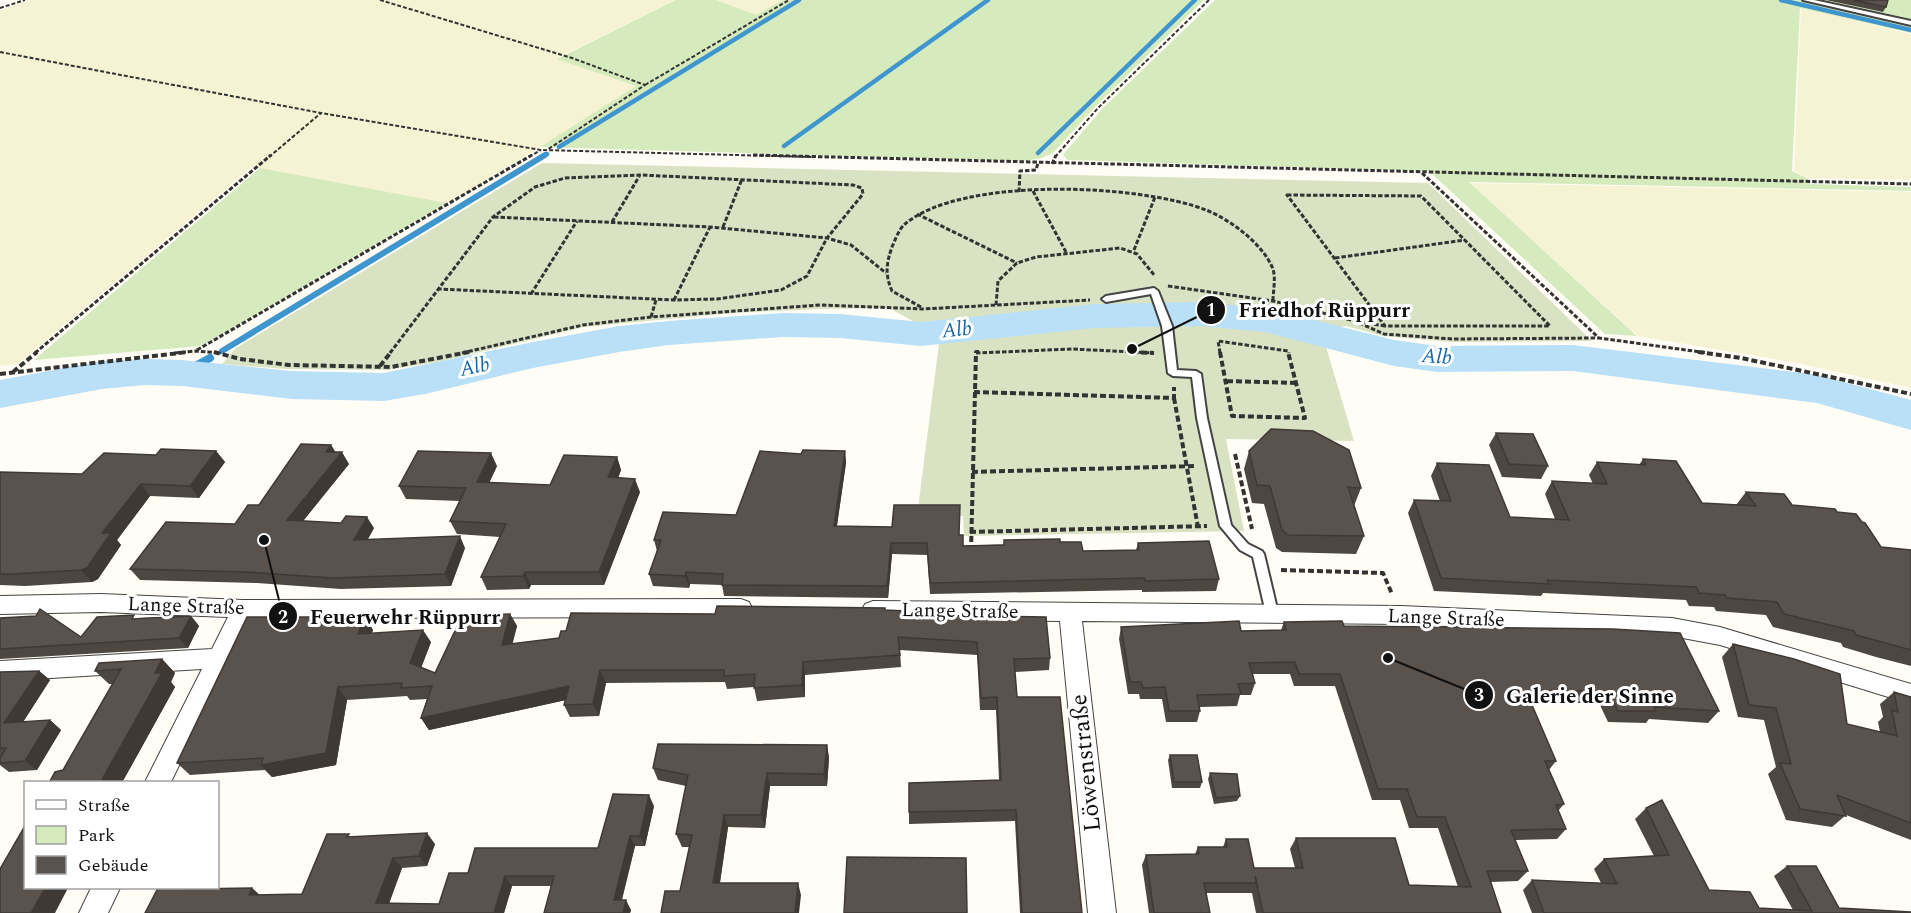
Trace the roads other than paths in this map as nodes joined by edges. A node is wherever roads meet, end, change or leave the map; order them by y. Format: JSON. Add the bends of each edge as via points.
{"nodes":[{"id":1,"x":1806,"y":0,"type":"edge"},
{"id":2,"x":1911,"y":23,"type":"edge"},
{"id":3,"x":1106,"y":299,"type":"road end"},
{"id":4,"x":0,"y":605,"type":"edge"},
{"id":5,"x":243,"y":609,"type":"junction"},
{"id":6,"x":766,"y":609,"type":"edge"},
{"id":7,"x":847,"y":610,"type":"edge"},
{"id":8,"x":1070,"y":612,"type":"junction"},
{"id":9,"x":1272,"y":614,"type":"junction"},
{"id":10,"x":220,"y":658,"type":"junction"},
{"id":11,"x":0,"y":672,"type":"edge"},
{"id":12,"x":1911,"y":694,"type":"edge"},
{"id":13,"x":159,"y":781,"type":"edge"},
{"id":14,"x":105,"y":889,"type":"edge"},
{"id":15,"x":93,"y":913,"type":"edge"},
{"id":16,"x":1102,"y":913,"type":"edge"}],
"edges":[{"from":1,"to":2,"type":"lane"},
{"from":3,"to":9,"type":"lane","via":[[1154,291],[1167,326],[1173,373],[1196,374],[1226,526],[1244,547],[1258,554]]},
{"from":4,"to":5,"type":"street","name":"Lange Straße","via":[[101,603]]},
{"from":5,"to":6,"type":"street","name":"Lange Straße"},
{"from":5,"to":10,"type":"street"},
{"from":7,"to":8,"type":"street","name":"Lange Straße"},
{"from":8,"to":9,"type":"street","name":"Lange Straße"},
{"from":8,"to":16,"type":"street","name":"Löwenstraße"},
{"from":9,"to":12,"type":"street","name":"Lange Straße","via":[[1401,615],[1695,630]]},
{"from":10,"to":11,"type":"street"},
{"from":10,"to":13,"type":"street"},
{"from":14,"to":15,"type":"street"}]}
